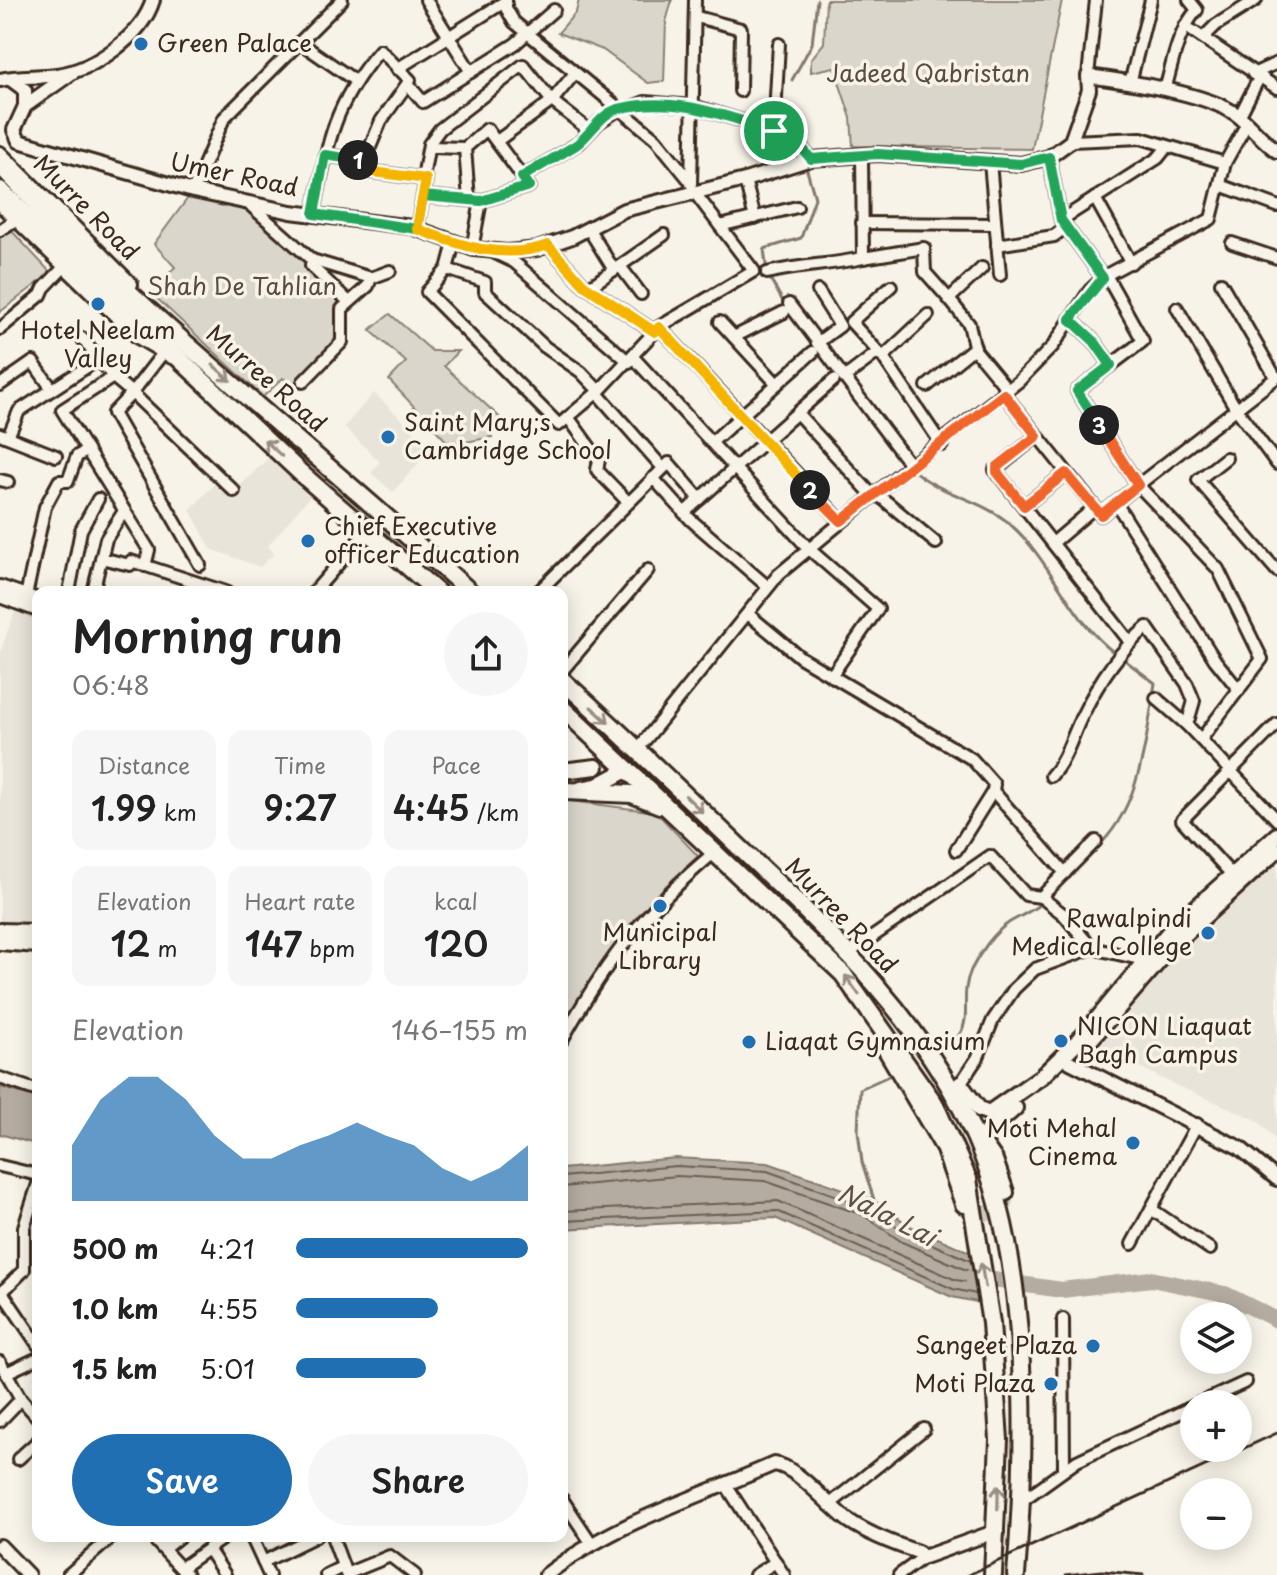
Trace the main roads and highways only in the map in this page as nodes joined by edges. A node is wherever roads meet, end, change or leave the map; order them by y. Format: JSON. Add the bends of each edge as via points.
{"nodes":[{"id":1,"x":0,"y":165,"type":"edge"},
{"id":2,"x":0,"y":190,"type":"edge"},
{"id":3,"x":320,"y":459,"type":"junction"},
{"id":4,"x":304,"y":476,"type":"junction"},
{"id":5,"x":430,"y":586,"type":"edge"},
{"id":6,"x":463,"y":586,"type":"edge"},
{"id":7,"x":568,"y":685,"type":"edge"},
{"id":8,"x":568,"y":713,"type":"edge"},
{"id":9,"x":596,"y":767,"type":"road end"},
{"id":10,"x":628,"y":769,"type":"junction"},
{"id":11,"x":568,"y":770,"type":"edge"},
{"id":12,"x":568,"y":790,"type":"edge"},
{"id":13,"x":568,"y":791,"type":"edge"},
{"id":14,"x":679,"y":815,"type":"junction"},
{"id":15,"x":1277,"y":835,"type":"edge"},
{"id":16,"x":1277,"y":850,"type":"edge"},
{"id":17,"x":0,"y":931,"type":"edge"},
{"id":18,"x":32,"y":932,"type":"edge"},
{"id":19,"x":0,"y":942,"type":"edge"},
{"id":20,"x":32,"y":945,"type":"edge"},
{"id":21,"x":940,"y":1066,"type":"junction"},
{"id":22,"x":911,"y":1081,"type":"junction"},
{"id":23,"x":960,"y":1084,"type":"joint"},
{"id":24,"x":977,"y":1141,"type":"junction"},
{"id":25,"x":1005,"y":1192,"type":"dead end"},
{"id":26,"x":965,"y":1206,"type":"dead end"},
{"id":27,"x":1019,"y":1368,"type":"junction"},
{"id":28,"x":995,"y":1371,"type":"junction"},
{"id":29,"x":1019,"y":1523,"type":"junction"},
{"id":30,"x":993,"y":1575,"type":"edge"},
{"id":31,"x":1016,"y":1575,"type":"edge"},
{"id":32,"x":1025,"y":1575,"type":"edge"}],
"edges":[{"from":1,"to":3,"type":"main road","name":"Murree Road","one_way":true,"via":[[57,225]]},
{"from":4,"to":2,"type":"main road","name":"Murree Road","one_way":true},
{"from":3,"to":4,"type":"main road"},
{"from":3,"to":6,"type":"main road","name":"Murree Road"},
{"from":4,"to":5,"type":"main road","name":"Murree Road"},
{"from":7,"to":21,"type":"main road","name":"Murree Road","one_way":true,"via":[[849,953]]},
{"from":8,"to":10,"type":"main road","name":"Murree Road"},
{"from":9,"to":11,"type":"main road"},
{"from":10,"to":12,"type":"main road","via":[[597,786]]},
{"from":10,"to":14,"type":"main road","name":"Murree Road"},
{"from":13,"to":14,"type":"main road","via":[[632,794]]},
{"from":22,"to":14,"type":"main road","name":"Murree Road","one_way":true,"via":[[874,1015],[843,974]]},
{"from":15,"to":23,"type":"main road","via":[[1144,960],[1083,1036],[1042,1076],[989,1113],[979,1109]]},
{"from":16,"to":24,"type":"main road","via":[[1173,945],[1070,1062]]},
{"from":17,"to":18,"type":"main road"},
{"from":19,"to":20,"type":"main road"},
{"from":21,"to":23,"type":"main road"},
{"from":21,"to":24,"type":"main road","name":"Murree Road"},
{"from":22,"to":26,"type":"main road","via":[[944,1147]]},
{"from":28,"to":22,"type":"main road","name":"Murree Road","one_way":true,"via":[[968,1179],[934,1103]]},
{"from":24,"to":25,"type":"main road","via":[[989,1151]]},
{"from":24,"to":27,"type":"main road","name":"Murree Road","via":[[1006,1241]]},
{"from":27,"to":28,"type":"main road"},
{"from":27,"to":29,"type":"main road","name":"Murree Road"},
{"from":30,"to":28,"type":"main road","name":"Murree Road","one_way":true,"via":[[999,1440]]},
{"from":29,"to":31,"type":"main road","name":"Murree Road"},
{"from":29,"to":32,"type":"main road"}]}
